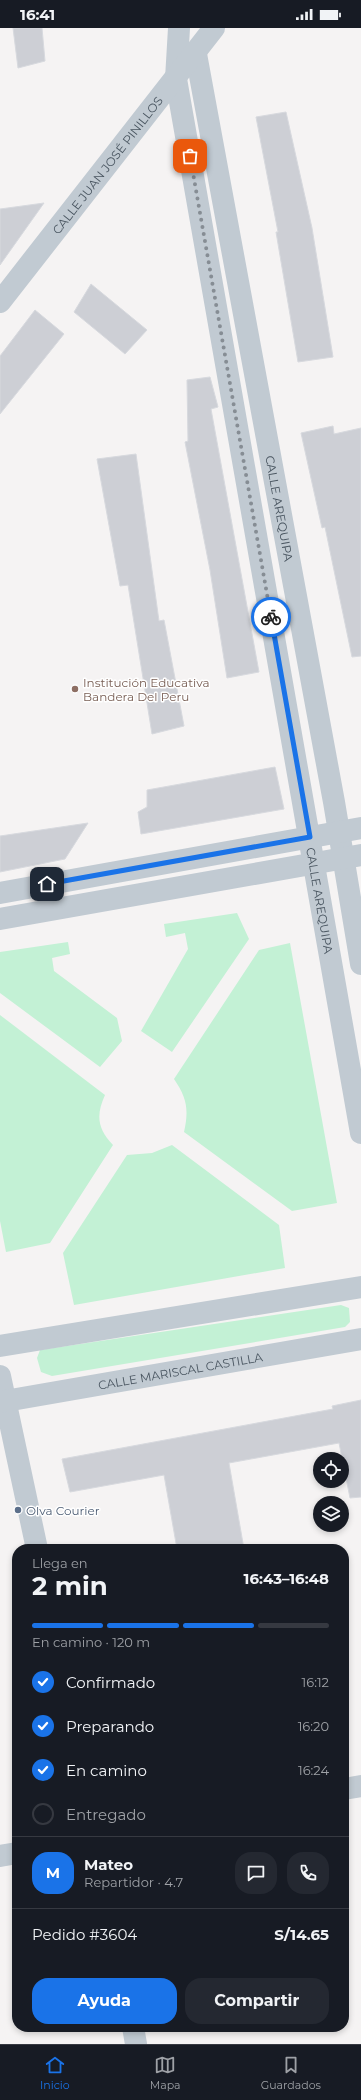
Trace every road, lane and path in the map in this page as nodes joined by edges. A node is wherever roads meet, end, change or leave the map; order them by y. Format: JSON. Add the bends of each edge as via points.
{"nodes":[{"id":1,"x":179,"y":28,"type":"edge"},
{"id":2,"x":214,"y":28,"type":"edge"},
{"id":3,"x":196,"y":54,"type":"junction"},
{"id":4,"x":176,"y":79,"type":"junction"},
{"id":5,"x":0,"y":302,"type":"edge"},
{"id":6,"x":361,"y":828,"type":"edge"},
{"id":7,"x":339,"y":832,"type":"junction"},
{"id":8,"x":310,"y":837,"type":"junction"},
{"id":9,"x":352,"y":856,"type":"edge"},
{"id":10,"x":314,"y":862,"type":"junction"},
{"id":11,"x":0,"y":893,"type":"edge"},
{"id":12,"x":0,"y":919,"type":"edge"},
{"id":13,"x":361,"y":964,"type":"edge"},
{"id":14,"x":361,"y":1134,"type":"edge"},
{"id":15,"x":361,"y":1287,"type":"edge"},
{"id":16,"x":361,"y":1339,"type":"edge"},
{"id":17,"x":0,"y":1346,"type":"edge"},
{"id":18,"x":0,"y":1376,"type":"edge"},
{"id":19,"x":2,"y":1402,"type":"edge"},
{"id":20,"x":36,"y":1544,"type":"edge"},
{"id":21,"x":361,"y":1786,"type":"edge"},
{"id":22,"x":349,"y":1788,"type":"edge"},
{"id":23,"x":12,"y":1854,"type":"edge"},
{"id":24,"x":0,"y":1856,"type":"edge"},
{"id":25,"x":134,"y":2032,"type":"edge"},
{"id":26,"x":136,"y":2044,"type":"edge"}],
"edges":[{"from":1,"to":4,"type":"street","name":"CALLE AREQUIPA"},
{"from":2,"to":3,"type":"street","name":"CALLE JUAN JOSÉ PINILLOS"},
{"from":3,"to":4,"type":"street","name":"CALLE JUAN JOSÉ PINILLOS"},
{"from":3,"to":7,"type":"street","name":"CALLE AREQUIPA"},
{"from":4,"to":5,"type":"street","name":"CALLE JUAN JOSÉ PINILLOS"},
{"from":4,"to":8,"type":"street","name":"CALLE AREQUIPA"},
{"from":6,"to":7,"type":"street"},
{"from":7,"to":8,"type":"street"},
{"from":7,"to":9,"type":"street","name":"CALLE AREQUIPA"},
{"from":8,"to":10,"type":"street","name":"CALLE AREQUIPA"},
{"from":8,"to":11,"type":"street"},
{"from":9,"to":10,"type":"street"},
{"from":9,"to":13,"type":"street","name":"CALLE AREQUIPA"},
{"from":10,"to":12,"type":"street"},
{"from":10,"to":14,"type":"street","name":"CALLE AREQUIPA"},
{"from":15,"to":17,"type":"street"},
{"from":16,"to":19,"type":"street","name":"CALLE MARISCAL CASTILLA"},
{"from":18,"to":19,"type":"street"},
{"from":19,"to":20,"type":"street"},
{"from":21,"to":22,"type":"street"},
{"from":23,"to":24,"type":"street"},
{"from":25,"to":26,"type":"street"}]}
